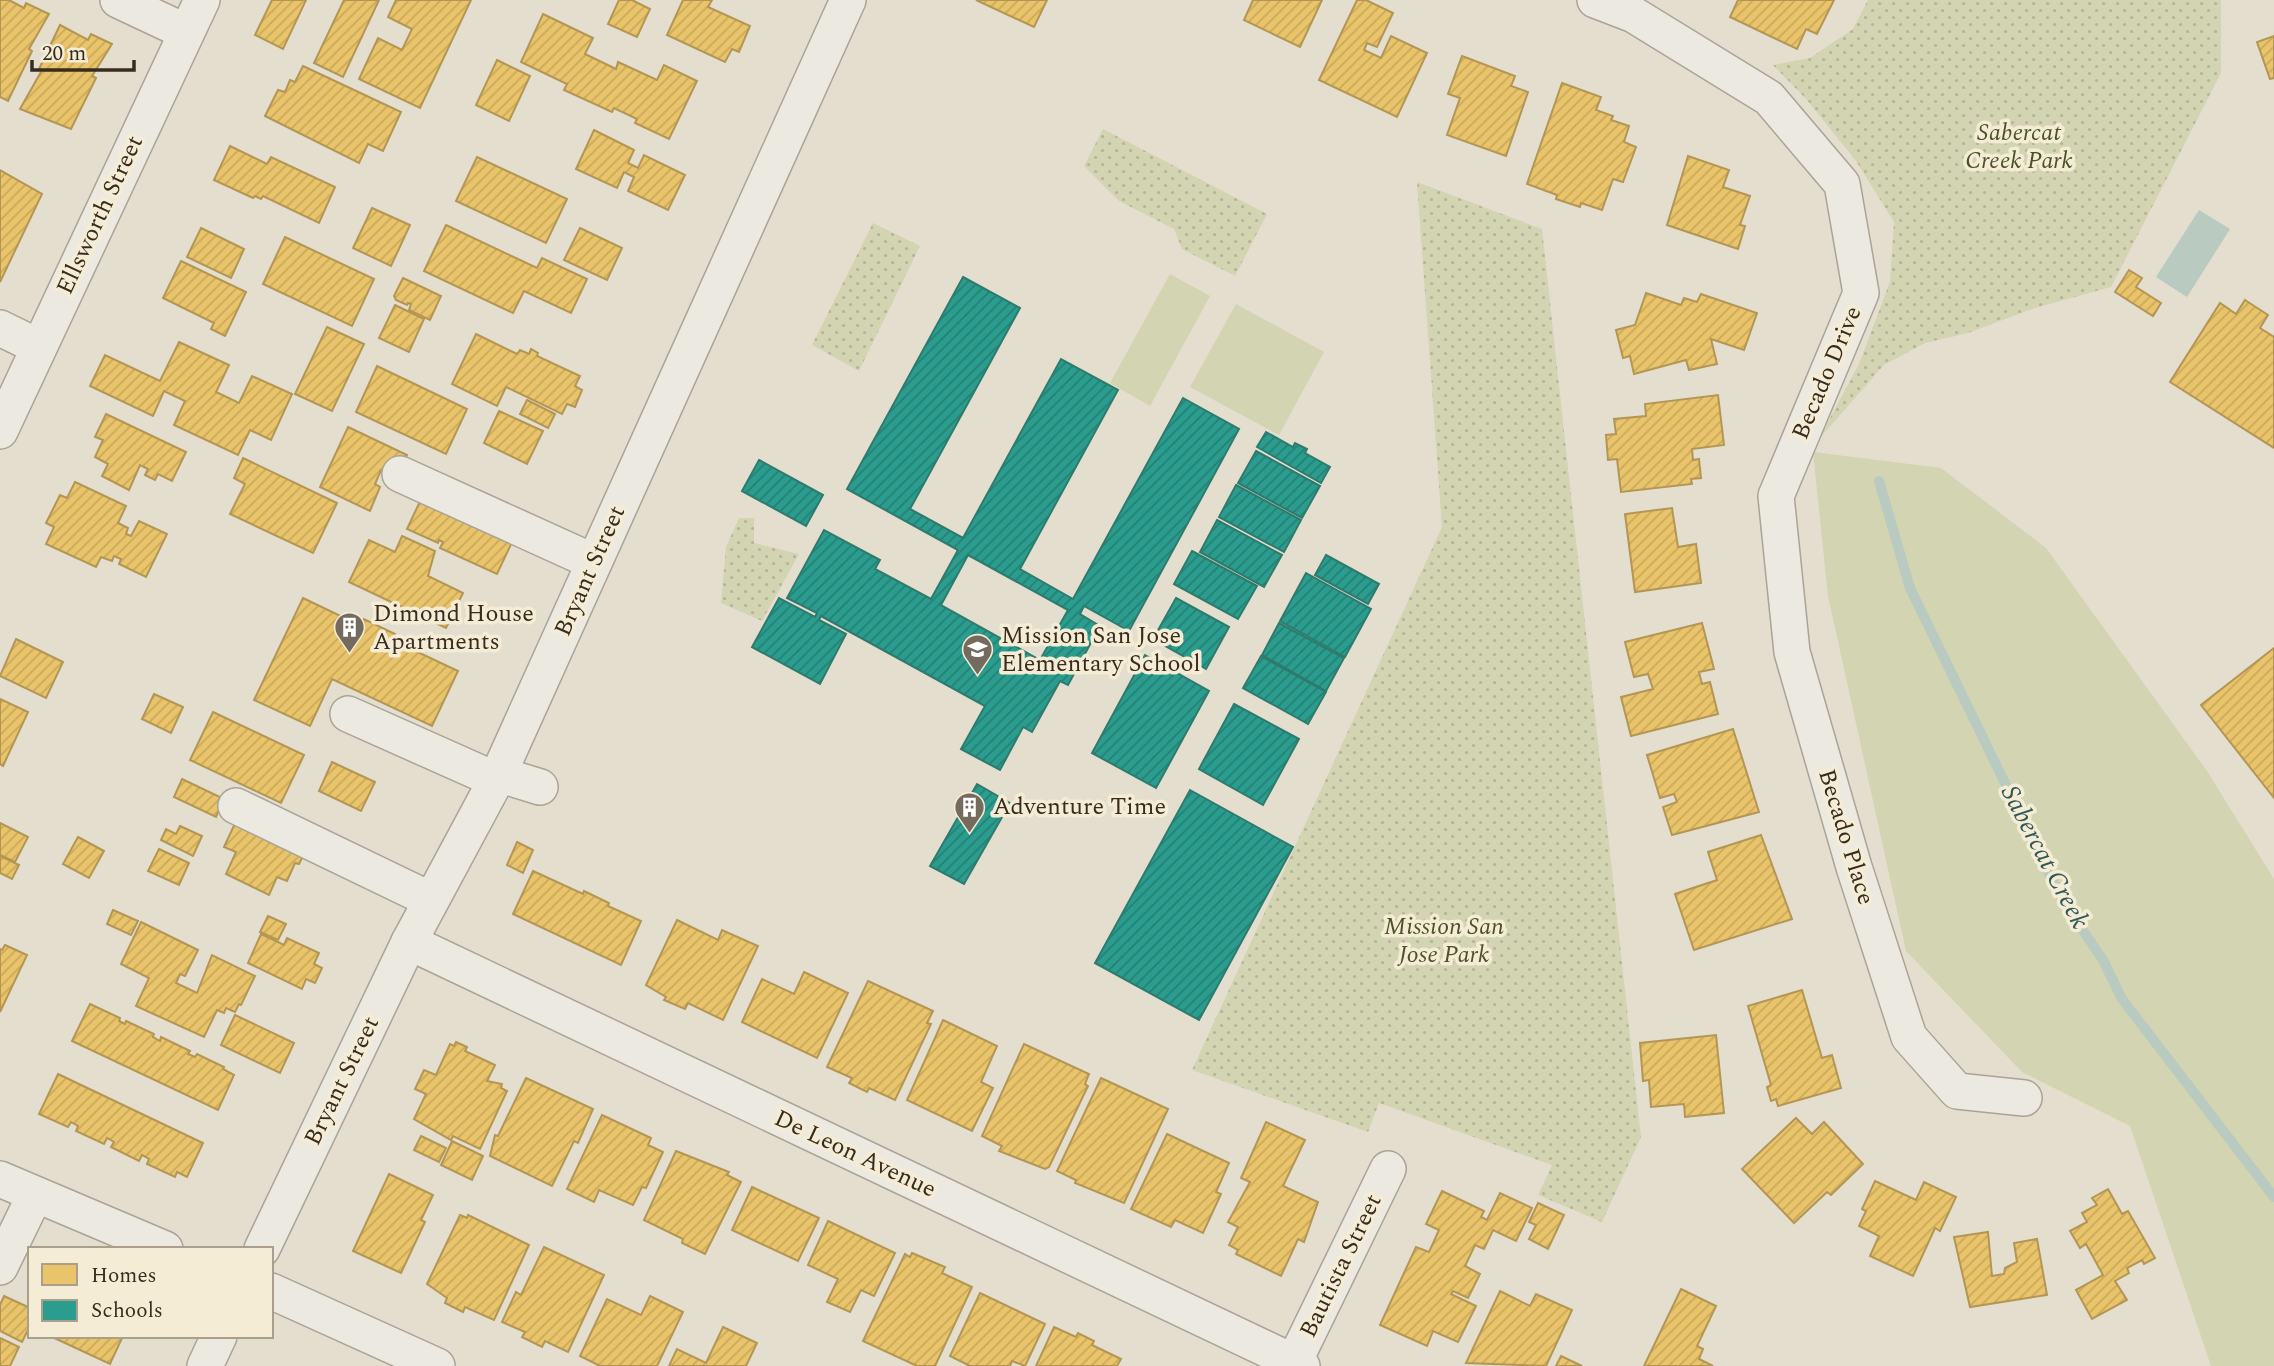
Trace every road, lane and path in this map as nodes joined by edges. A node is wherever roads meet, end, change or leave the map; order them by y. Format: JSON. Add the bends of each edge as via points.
{"nodes":[{"id":1,"x":118,"y":0,"type":"edge"},
{"id":2,"x":202,"y":0,"type":"edge"},
{"id":3,"x":848,"y":0,"type":"edge"},
{"id":4,"x":1595,"y":0,"type":"edge"},
{"id":5,"x":1637,"y":7,"type":"edge"},
{"id":6,"x":186,"y":32,"type":"junction"},
{"id":7,"x":0,"y":328,"type":"edge"},
{"id":8,"x":39,"y":346,"type":"junction"},
{"id":9,"x":0,"y":431,"type":"edge"},
{"id":10,"x":400,"y":474,"type":"dead end"},
{"id":11,"x":1776,"y":496,"type":"joint"},
{"id":12,"x":594,"y":562,"type":"junction"},
{"id":13,"x":348,"y":714,"type":"dead end"},
{"id":14,"x":497,"y":777,"type":"junction"},
{"id":15,"x":540,"y":787,"type":"dead end"},
{"id":16,"x":236,"y":806,"type":"dead end"},
{"id":17,"x":430,"y":900,"type":"junction"},
{"id":18,"x":409,"y":942,"type":"junction"},
{"id":19,"x":2024,"y":1098,"type":"dead end"},
{"id":20,"x":1388,"y":1169,"type":"dead end"},
{"id":21,"x":0,"y":1179,"type":"edge"},
{"id":22,"x":35,"y":1195,"type":"junction"},
{"id":23,"x":160,"y":1247,"type":"edge"},
{"id":24,"x":263,"y":1247,"type":"edge"},
{"id":25,"x":0,"y":1267,"type":"edge"},
{"id":26,"x":273,"y":1292,"type":"edge"},
{"id":27,"x":218,"y":1338,"type":"edge"},
{"id":28,"x":1298,"y":1364,"type":"edge"},
{"id":29,"x":205,"y":1366,"type":"edge"},
{"id":30,"x":437,"y":1366,"type":"edge"}],
"edges":[{"from":1,"to":6,"type":"street"},
{"from":2,"to":6,"type":"street","name":"Ellsworth Street"},
{"from":3,"to":12,"type":"street","name":"Bryant Street"},
{"from":4,"to":5,"type":"street","name":"Becado Drive"},
{"from":5,"to":11,"type":"street","name":"Becado Drive","via":[[1769,98],[1842,184],[1861,293]]},
{"from":6,"to":8,"type":"street","name":"Ellsworth Street"},
{"from":7,"to":8,"type":"street"},
{"from":8,"to":9,"type":"street","name":"Ellsworth Street"},
{"from":10,"to":12,"type":"street"},
{"from":11,"to":19,"type":"street","name":"Becado Place","via":[[1793,652],[1854,867],[1909,1037],[1957,1091]]},
{"from":12,"to":14,"type":"street","name":"Bryant Street"},
{"from":13,"to":14,"type":"street"},
{"from":14,"to":15,"type":"street"},
{"from":14,"to":17,"type":"street","name":"Bryant Street"},
{"from":16,"to":17,"type":"street"},
{"from":17,"to":18,"type":"street","name":"Bryant Street"},
{"from":18,"to":24,"type":"street","name":"Bryant Street"},
{"from":18,"to":28,"type":"street","name":"De Leon Avenue"},
{"from":20,"to":28,"type":"street","name":"Bautista Street"},
{"from":21,"to":22,"type":"street"},
{"from":22,"to":23,"type":"street"},
{"from":22,"to":25,"type":"street"},
{"from":26,"to":30,"type":"street"},
{"from":27,"to":29,"type":"street"}]}
